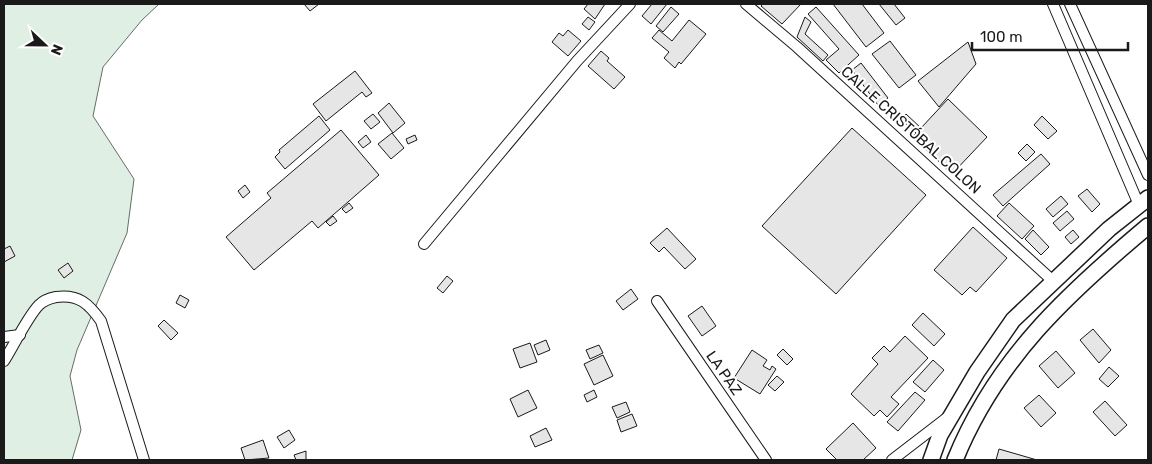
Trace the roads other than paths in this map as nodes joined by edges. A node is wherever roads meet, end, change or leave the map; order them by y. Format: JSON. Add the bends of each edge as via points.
{"nodes":[{"id":1,"x":630,"y":4,"type":"edge"},
{"id":2,"x":746,"y":4,"type":"edge"},
{"id":3,"x":1052,"y":4,"type":"edge"},
{"id":4,"x":1070,"y":4,"type":"edge"},
{"id":5,"x":1148,"y":175,"type":"edge"},
{"id":6,"x":1144,"y":202,"type":"edge"},
{"id":7,"x":1148,"y":226,"type":"edge"},
{"id":8,"x":424,"y":244,"type":"dead end"},
{"id":9,"x":1053,"y":281,"type":"junction"},
{"id":10,"x":657,"y":301,"type":"dead end"},
{"id":11,"x":20,"y":335,"type":"junction"},
{"id":12,"x":4,"y":337,"type":"edge"},
{"id":13,"x":4,"y":361,"type":"edge"},
{"id":14,"x":952,"y":414,"type":"junction"},
{"id":15,"x":144,"y":460,"type":"edge"},
{"id":16,"x":766,"y":460,"type":"edge"},
{"id":17,"x":892,"y":460,"type":"edge"},
{"id":18,"x":931,"y":460,"type":"edge"},
{"id":19,"x":955,"y":460,"type":"edge"}],
"edges":[{"from":1,"to":8,"type":"street"},
{"from":2,"to":9,"type":"street","name":"CALLE CRISTÓBAL COLON"},
{"from":3,"to":6,"type":"street"},
{"from":4,"to":5,"type":"street"},
{"from":6,"to":9,"type":"main road","via":[[1109,229]]},
{"from":7,"to":19,"type":"main road","via":[[1082,282],[1020,347],[988,393]]},
{"from":9,"to":14,"type":"main road","via":[[1013,320]]},
{"from":10,"to":16,"type":"street","name":"LA PAZ"},
{"from":11,"to":12,"type":"street"},
{"from":11,"to":13,"type":"street"},
{"from":11,"to":15,"type":"street","via":[[39,304],[52,298],[78,297],[90,306],[101,321]]},
{"from":14,"to":17,"type":"street"},
{"from":14,"to":18,"type":"main road"}]}
